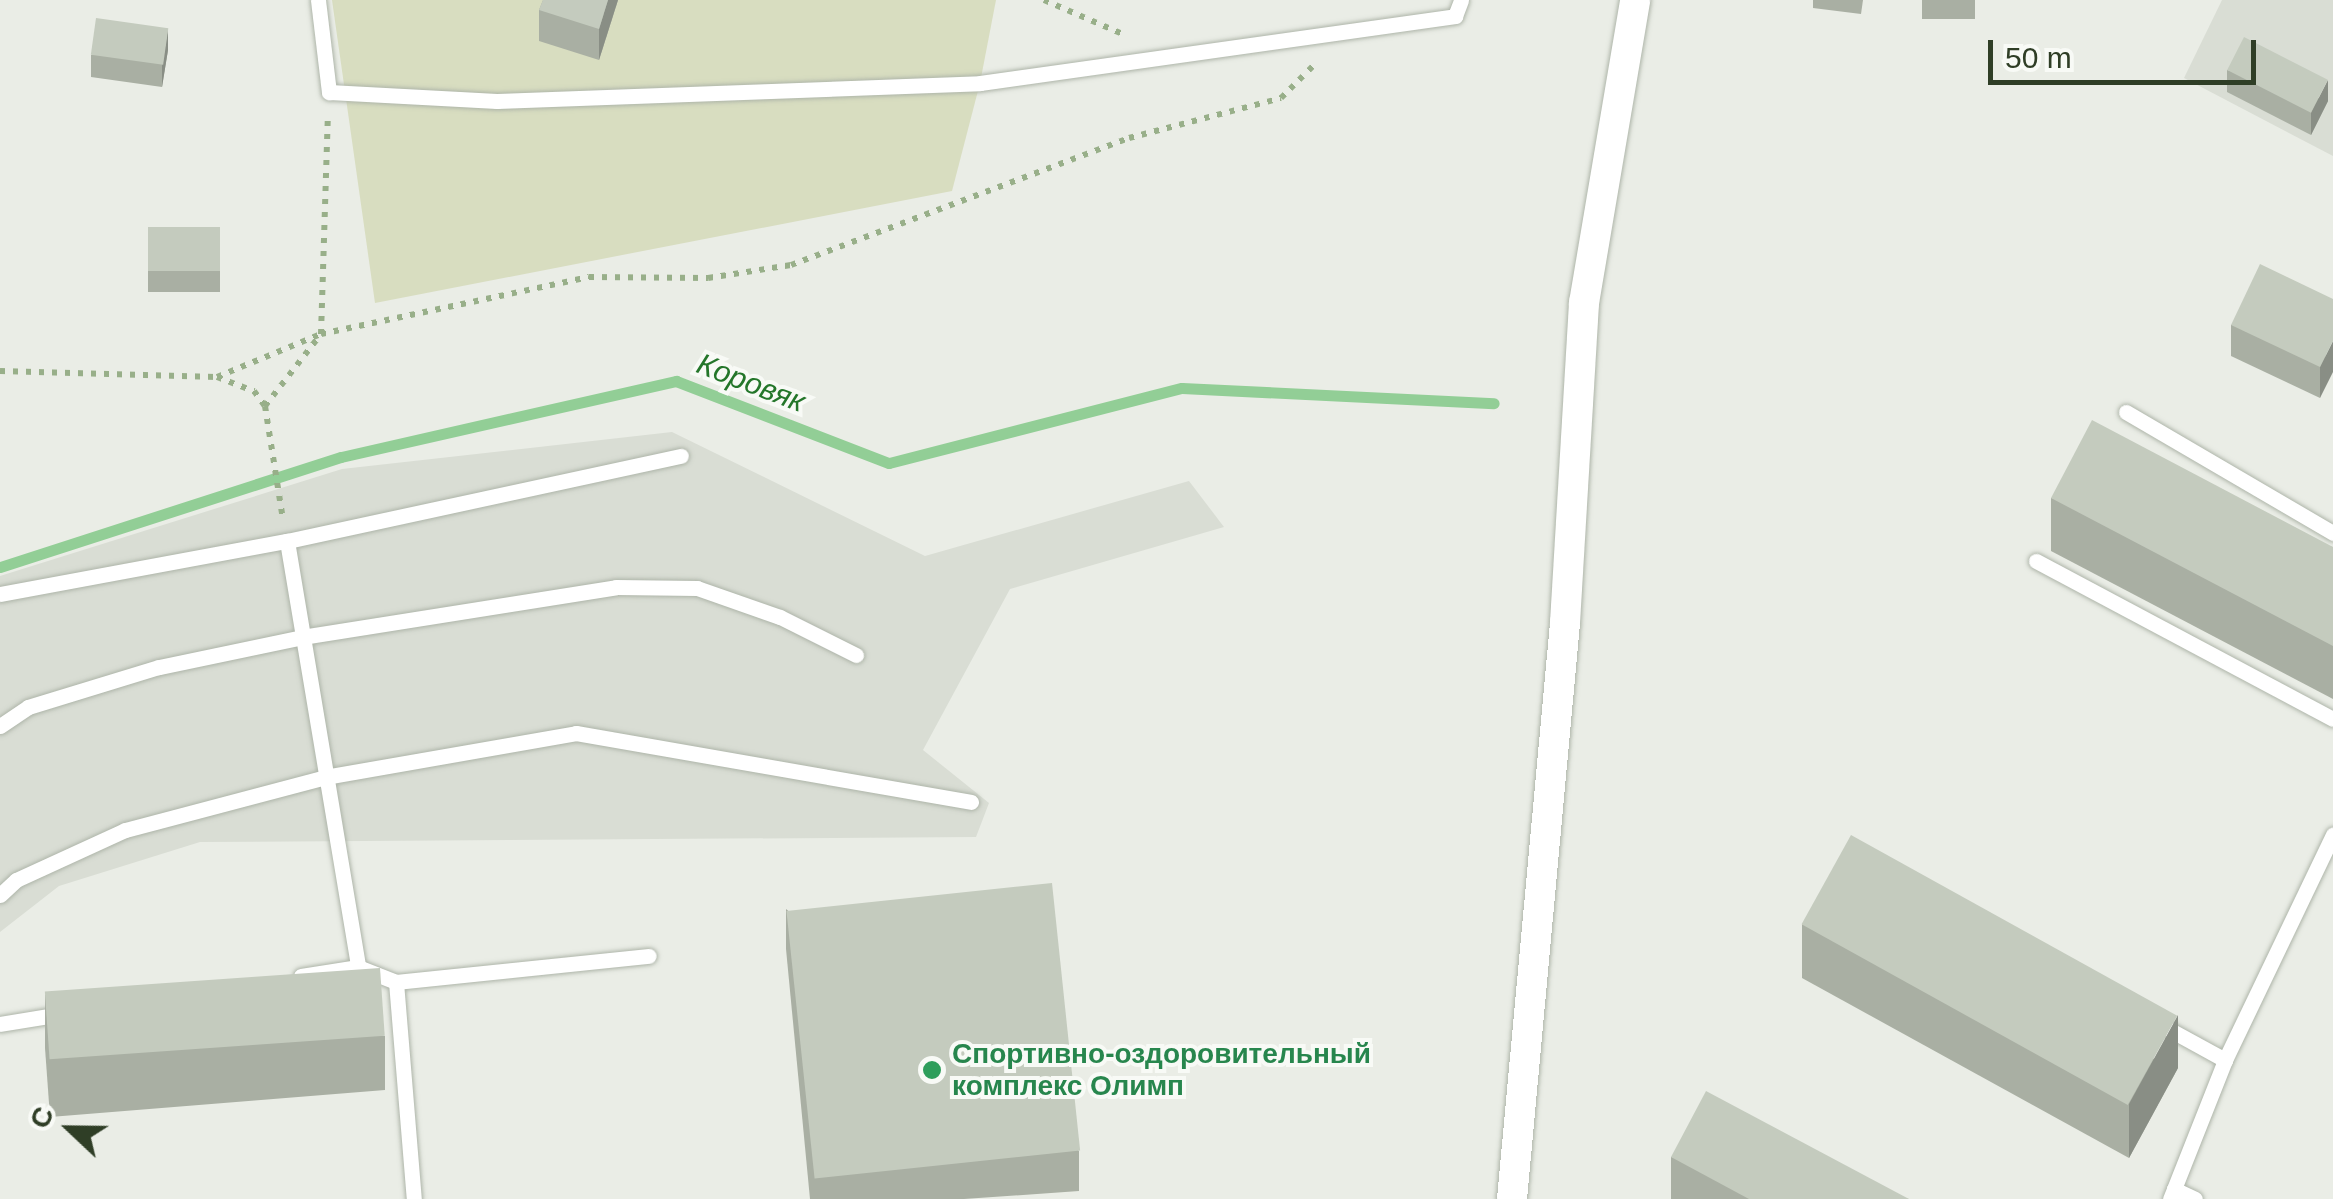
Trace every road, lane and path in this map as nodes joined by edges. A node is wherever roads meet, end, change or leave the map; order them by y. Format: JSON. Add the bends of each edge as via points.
{"nodes":[{"id":1,"x":318,"y":0,"type":"edge"},
{"id":2,"x":1044,"y":0,"type":"edge"},
{"id":3,"x":1461,"y":0,"type":"edge"},
{"id":4,"x":1634,"y":0,"type":"edge"},
{"id":5,"x":1348,"y":31,"type":"junction"},
{"id":6,"x":1178,"y":58,"type":"junction"},
{"id":7,"x":329,"y":92,"type":"junction"},
{"id":8,"x":321,"y":334,"type":"junction"},
{"id":9,"x":0,"y":371,"type":"edge"},
{"id":10,"x":217,"y":378,"type":"junction"},
{"id":11,"x":265,"y":406,"type":"junction"},
{"id":12,"x":2126,"y":412,"type":"dead end"},
{"id":13,"x":681,"y":456,"type":"dead end"},
{"id":14,"x":2333,"y":533,"type":"edge"},
{"id":15,"x":287,"y":540,"type":"junction"},
{"id":16,"x":2036,"y":562,"type":"dead end"},
{"id":17,"x":0,"y":594,"type":"edge"},
{"id":18,"x":302,"y":637,"type":"junction"},
{"id":19,"x":856,"y":654,"type":"dead end"},
{"id":20,"x":2333,"y":719,"type":"edge"},
{"id":21,"x":0,"y":726,"type":"edge"},
{"id":22,"x":325,"y":777,"type":"junction"},
{"id":23,"x":971,"y":802,"type":"dead end"},
{"id":24,"x":2333,"y":835,"type":"edge"},
{"id":25,"x":0,"y":896,"type":"edge"},
{"id":26,"x":649,"y":956,"type":"dead end"},
{"id":27,"x":358,"y":967,"type":"junction"},
{"id":28,"x":283,"y":979,"type":"edge"},
{"id":29,"x":396,"y":982,"type":"junction"},
{"id":30,"x":76,"y":1012,"type":"edge"},
{"id":31,"x":2155,"y":1022,"type":"edge"},
{"id":32,"x":0,"y":1024,"type":"edge"},
{"id":33,"x":2225,"y":1060,"type":"junction"},
{"id":34,"x":2172,"y":1194,"type":"edge"},
{"id":35,"x":414,"y":1199,"type":"edge"},
{"id":36,"x":1512,"y":1199,"type":"edge"},
{"id":37,"x":2195,"y":1199,"type":"edge"}],
"edges":[{"from":1,"to":7,"type":"lane"},
{"from":2,"to":6,"type":"path"},
{"from":3,"to":5,"type":"lane","via":[[1454,16]]},
{"from":4,"to":36,"type":"street","via":[[1584,303],[1565,623]]},
{"from":5,"to":6,"type":"lane"},
{"from":5,"to":8,"type":"path","via":[[1280,98],[1129,138],[791,265],[708,278],[589,277]]},
{"from":6,"to":7,"type":"lane","via":[[980,83],[497,101]]},
{"from":7,"to":8,"type":"path"},
{"from":8,"to":10,"type":"path"},
{"from":8,"to":11,"type":"path"},
{"from":9,"to":10,"type":"path"},
{"from":10,"to":11,"type":"path","via":[[254,391]]},
{"from":11,"to":15,"type":"path"},
{"from":12,"to":14,"type":"lane"},
{"from":13,"to":15,"type":"lane"},
{"from":15,"to":17,"type":"lane"},
{"from":15,"to":18,"type":"lane"},
{"from":16,"to":20,"type":"lane"},
{"from":18,"to":19,"type":"lane","via":[[616,587],[697,588],[780,617]]},
{"from":18,"to":21,"type":"lane","via":[[159,667],[28,708]]},
{"from":18,"to":22,"type":"lane"},
{"from":22,"to":23,"type":"lane","via":[[576,733]]},
{"from":22,"to":25,"type":"lane","via":[[125,830],[16,880]]},
{"from":22,"to":27,"type":"lane"},
{"from":24,"to":33,"type":"lane"},
{"from":26,"to":29,"type":"lane"},
{"from":27,"to":28,"type":"lane"},
{"from":27,"to":29,"type":"lane"},
{"from":29,"to":35,"type":"lane"},
{"from":30,"to":32,"type":"lane"},
{"from":31,"to":33,"type":"lane"},
{"from":33,"to":34,"type":"lane"},
{"from":34,"to":37,"type":"lane"}]}
